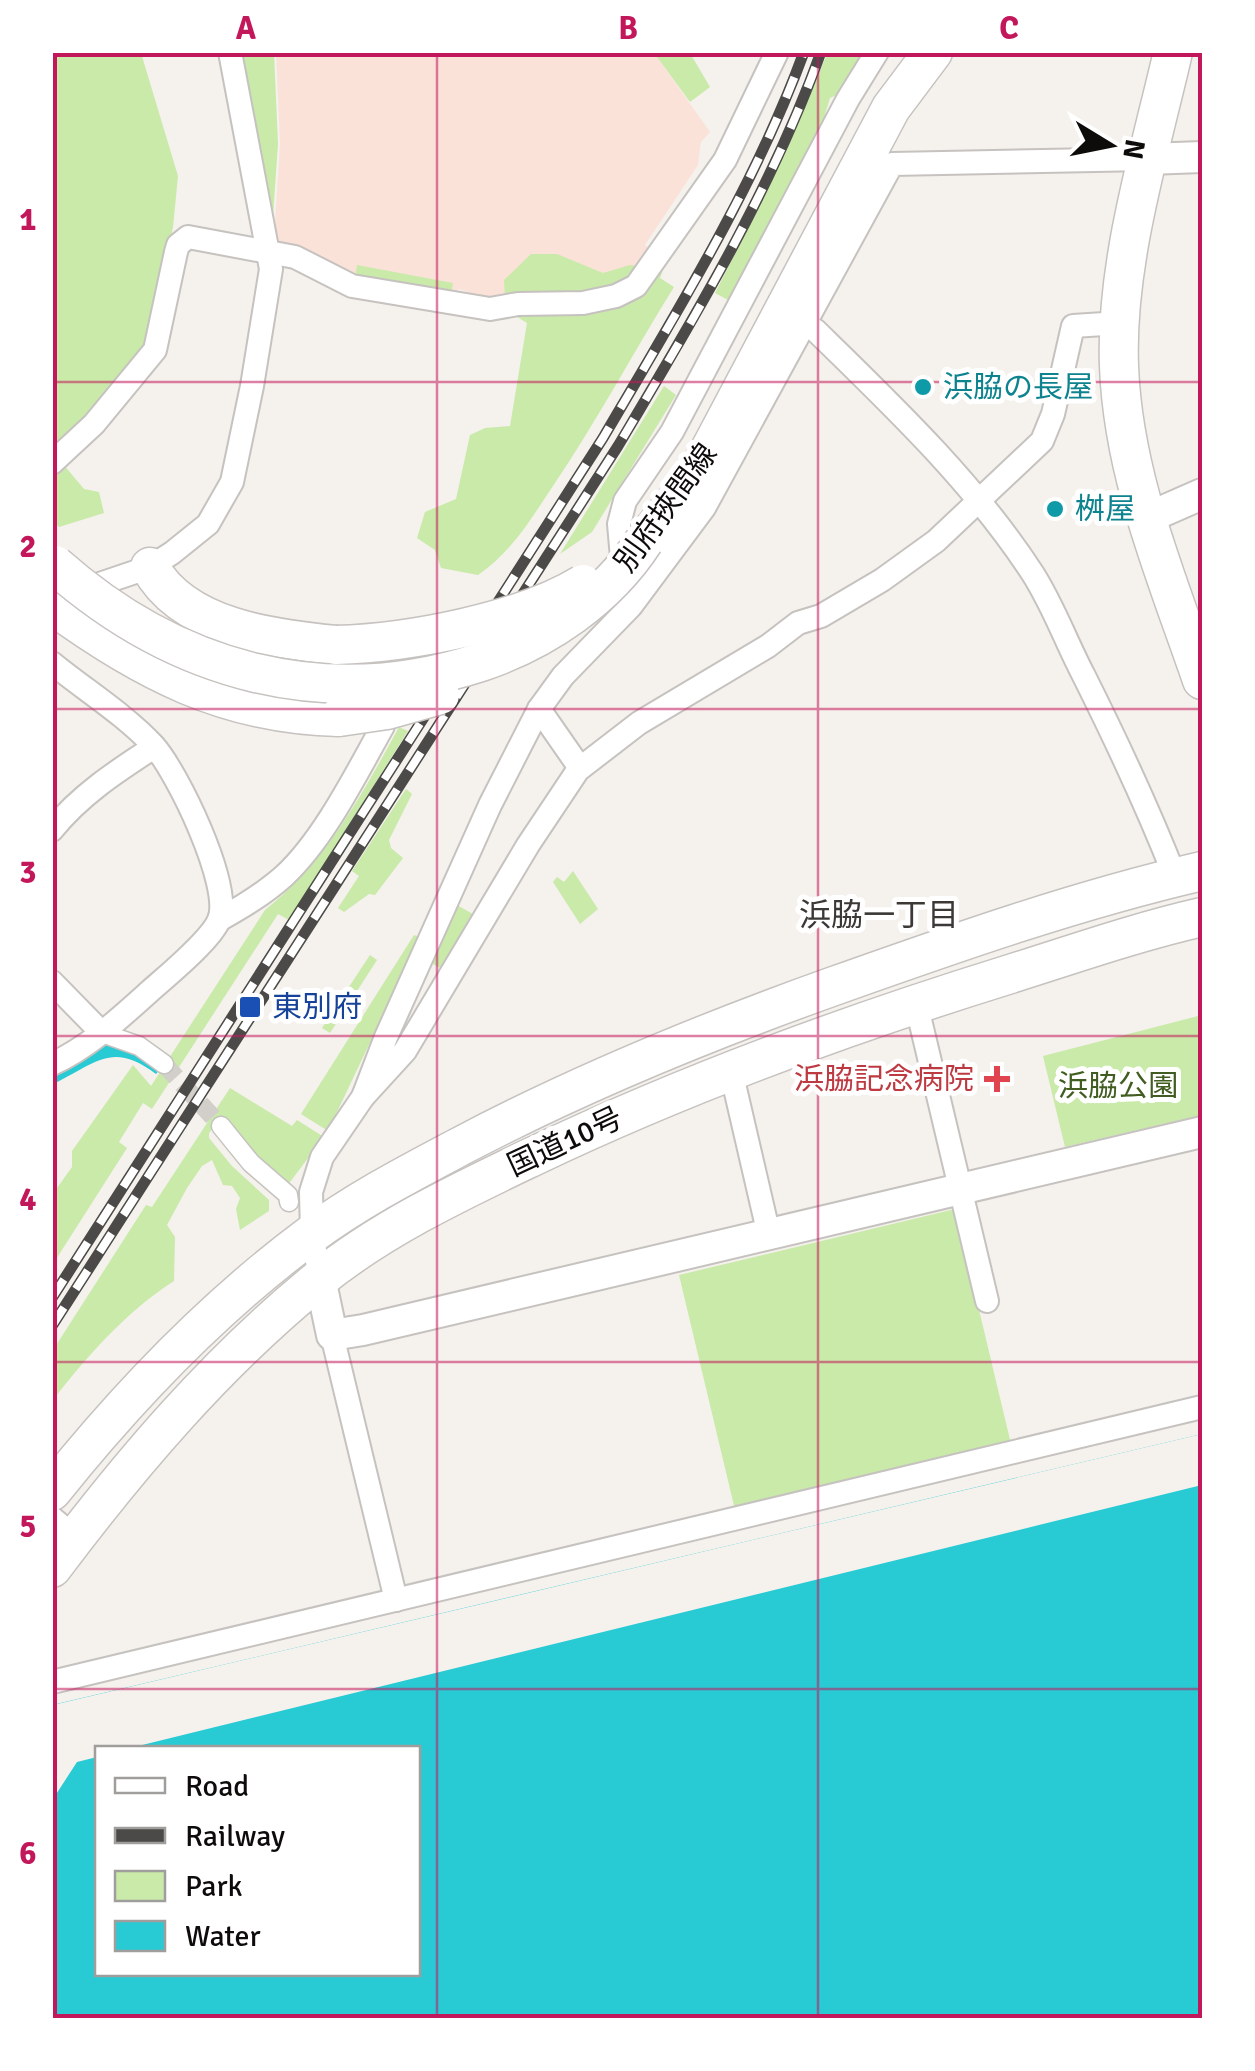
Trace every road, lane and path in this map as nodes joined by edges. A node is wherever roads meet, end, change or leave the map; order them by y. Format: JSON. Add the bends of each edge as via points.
{"nodes":[{"id":1,"x":230,"y":52,"type":"edge"},
{"id":2,"x":777,"y":52,"type":"edge"},
{"id":3,"x":877,"y":52,"type":"edge"},
{"id":4,"x":933,"y":52,"type":"edge"},
{"id":5,"x":1173,"y":52,"type":"edge"},
{"id":6,"x":1202,"y":157,"type":"edge"},
{"id":7,"x":1148,"y":159,"type":"junction"},
{"id":8,"x":266,"y":252,"type":"junction"},
{"id":9,"x":1120,"y":323,"type":"junction"},
{"id":10,"x":806,"y":325,"type":"junction"},
{"id":11,"x":52,"y":463,"type":"edge"},
{"id":12,"x":1202,"y":494,"type":"edge"},
{"id":13,"x":979,"y":502,"type":"junction"},
{"id":14,"x":1146,"y":519,"type":"junction"},
{"id":15,"x":644,"y":541,"type":"junction"},
{"id":16,"x":150,"y":567,"type":"junction"},
{"id":17,"x":53,"y":583,"type":"edge"},
{"id":18,"x":631,"y":606,"type":"junction"},
{"id":19,"x":538,"y":638,"type":"junction"},
{"id":20,"x":52,"y":663,"type":"edge"},
{"id":21,"x":1202,"y":680,"type":"edge"},
{"id":22,"x":539,"y":708,"type":"junction"},
{"id":23,"x":384,"y":726,"type":"dead end"},
{"id":24,"x":154,"y":747,"type":"junction"},
{"id":25,"x":580,"y":768,"type":"junction"},
{"id":26,"x":52,"y":830,"type":"edge"},
{"id":27,"x":1189,"y":874,"type":"edge"},
{"id":28,"x":1202,"y":917,"type":"edge"},
{"id":29,"x":219,"y":920,"type":"junction"},
{"id":30,"x":52,"y":982,"type":"edge"},
{"id":31,"x":916,"y":1003,"type":"junction"},
{"id":32,"x":102,"y":1033,"type":"junction"},
{"id":33,"x":52,"y":1064,"type":"edge"},
{"id":34,"x":164,"y":1064,"type":"tunnel mouth"},
{"id":35,"x":731,"y":1071,"type":"junction"},
{"id":36,"x":363,"y":1097,"type":"junction"},
{"id":37,"x":221,"y":1126,"type":"tunnel mouth"},
{"id":38,"x":1202,"y":1132,"type":"edge"},
{"id":39,"x":961,"y":1189,"type":"junction"},
{"id":40,"x":288,"y":1202,"type":"dead end"},
{"id":41,"x":312,"y":1234,"type":"junction"},
{"id":42,"x":768,"y":1235,"type":"junction"},
{"id":43,"x":320,"y":1278,"type":"junction"},
{"id":44,"x":987,"y":1300,"type":"dead end"},
{"id":45,"x":332,"y":1335,"type":"junction"},
{"id":46,"x":1202,"y":1406,"type":"edge"},
{"id":47,"x":52,"y":1492,"type":"edge"},
{"id":48,"x":64,"y":1528,"type":"edge"},
{"id":49,"x":52,"y":1568,"type":"edge"},
{"id":50,"x":396,"y":1600,"type":"junction"},
{"id":51,"x":52,"y":1682,"type":"edge"}],
"edges":[{"from":1,"to":8,"type":"street"},
{"from":2,"to":8,"type":"street","via":[[725,160],[628,292],[583,303],[490,309],[352,286],[295,257]]},
{"from":3,"to":18,"type":"street","via":[[672,432],[625,501],[619,524]]},
{"from":4,"to":15,"type":"main road","name":"別府挾間線","via":[[891,108],[687,487]]},
{"from":5,"to":7,"type":"main road"},
{"from":6,"to":7,"type":"street"},
{"from":7,"to":9,"type":"main road"},
{"from":7,"to":10,"type":"street","via":[[892,164]]},
{"from":8,"to":11,"type":"street","via":[[194,236],[183,240],[155,350]]},
{"from":8,"to":16,"type":"street","via":[[271,269],[232,482],[208,524]]},
{"from":9,"to":13,"type":"street","via":[[1073,326],[1042,441]]},
{"from":9,"to":14,"type":"main road","via":[[1122,408]]},
{"from":10,"to":13,"type":"street","via":[[864,377]]},
{"from":10,"to":18,"type":"street","via":[[704,508]]},
{"from":12,"to":14,"type":"street"},
{"from":13,"to":25,"type":"street","via":[[882,580],[798,624],[628,730]]},
{"from":13,"to":27,"type":"street","via":[[1052,605]]},
{"from":14,"to":21,"type":"main road"},
{"from":15,"to":16,"type":"main road","bridge":true,"via":[[558,600],[421,636],[336,645],[247,630],[172,597]]},
{"from":15,"to":19,"type":"main road","name":"別府挾間線","bridge":true,"via":[[599,594]]},
{"from":16,"to":17,"type":"street"},
{"from":17,"to":19,"type":"main road","name":"別府挾間線","bridge":true,"via":[[211,661],[294,682],[416,680]]},
{"from":17,"to":19,"type":"main road","bridge":true,"via":[[92,634],[136,662],[205,693],[288,713],[339,717],[418,702],[511,668]]},
{"from":18,"to":22,"type":"street"},
{"from":20,"to":24,"type":"street"},
{"from":22,"to":25,"type":"street"},
{"from":22,"to":36,"type":"street"},
{"from":23,"to":29,"type":"street","via":[[286,874]]},
{"from":24,"to":26,"type":"street","via":[[106,779]]},
{"from":24,"to":29,"type":"street","via":[[218,872]]},
{"from":25,"to":36,"type":"street","via":[[405,1051]]},
{"from":27,"to":41,"type":"main road","name":"国道10号","via":[[912,958],[636,1061],[536,1106]]},
{"from":28,"to":31,"type":"main road","name":"国道10号"},
{"from":29,"to":32,"type":"street","via":[[186,959]]},
{"from":30,"to":32,"type":"street"},
{"from":31,"to":35,"type":"main road","name":"国道10号"},
{"from":31,"to":39,"type":"street"},
{"from":32,"to":33,"type":"street"},
{"from":32,"to":34,"type":"street"},
{"from":35,"to":42,"type":"street"},
{"from":35,"to":43,"type":"main road","name":"国道10号","via":[[483,1181]]},
{"from":36,"to":41,"type":"street","via":[[314,1174]]},
{"from":37,"to":40,"type":"street"},
{"from":38,"to":39,"type":"street"},
{"from":39,"to":42,"type":"street"},
{"from":39,"to":44,"type":"street"},
{"from":41,"to":43,"type":"street"},
{"from":41,"to":47,"type":"main road","name":"国道10号","via":[[165,1361]]},
{"from":42,"to":45,"type":"street"},
{"from":43,"to":45,"type":"street"},
{"from":43,"to":48,"type":"main road","name":"国道10号","via":[[223,1363]]},
{"from":45,"to":50,"type":"street"},
{"from":46,"to":50,"type":"street"},
{"from":48,"to":49,"type":"main road","name":"国道10号"},
{"from":50,"to":51,"type":"street"}]}
